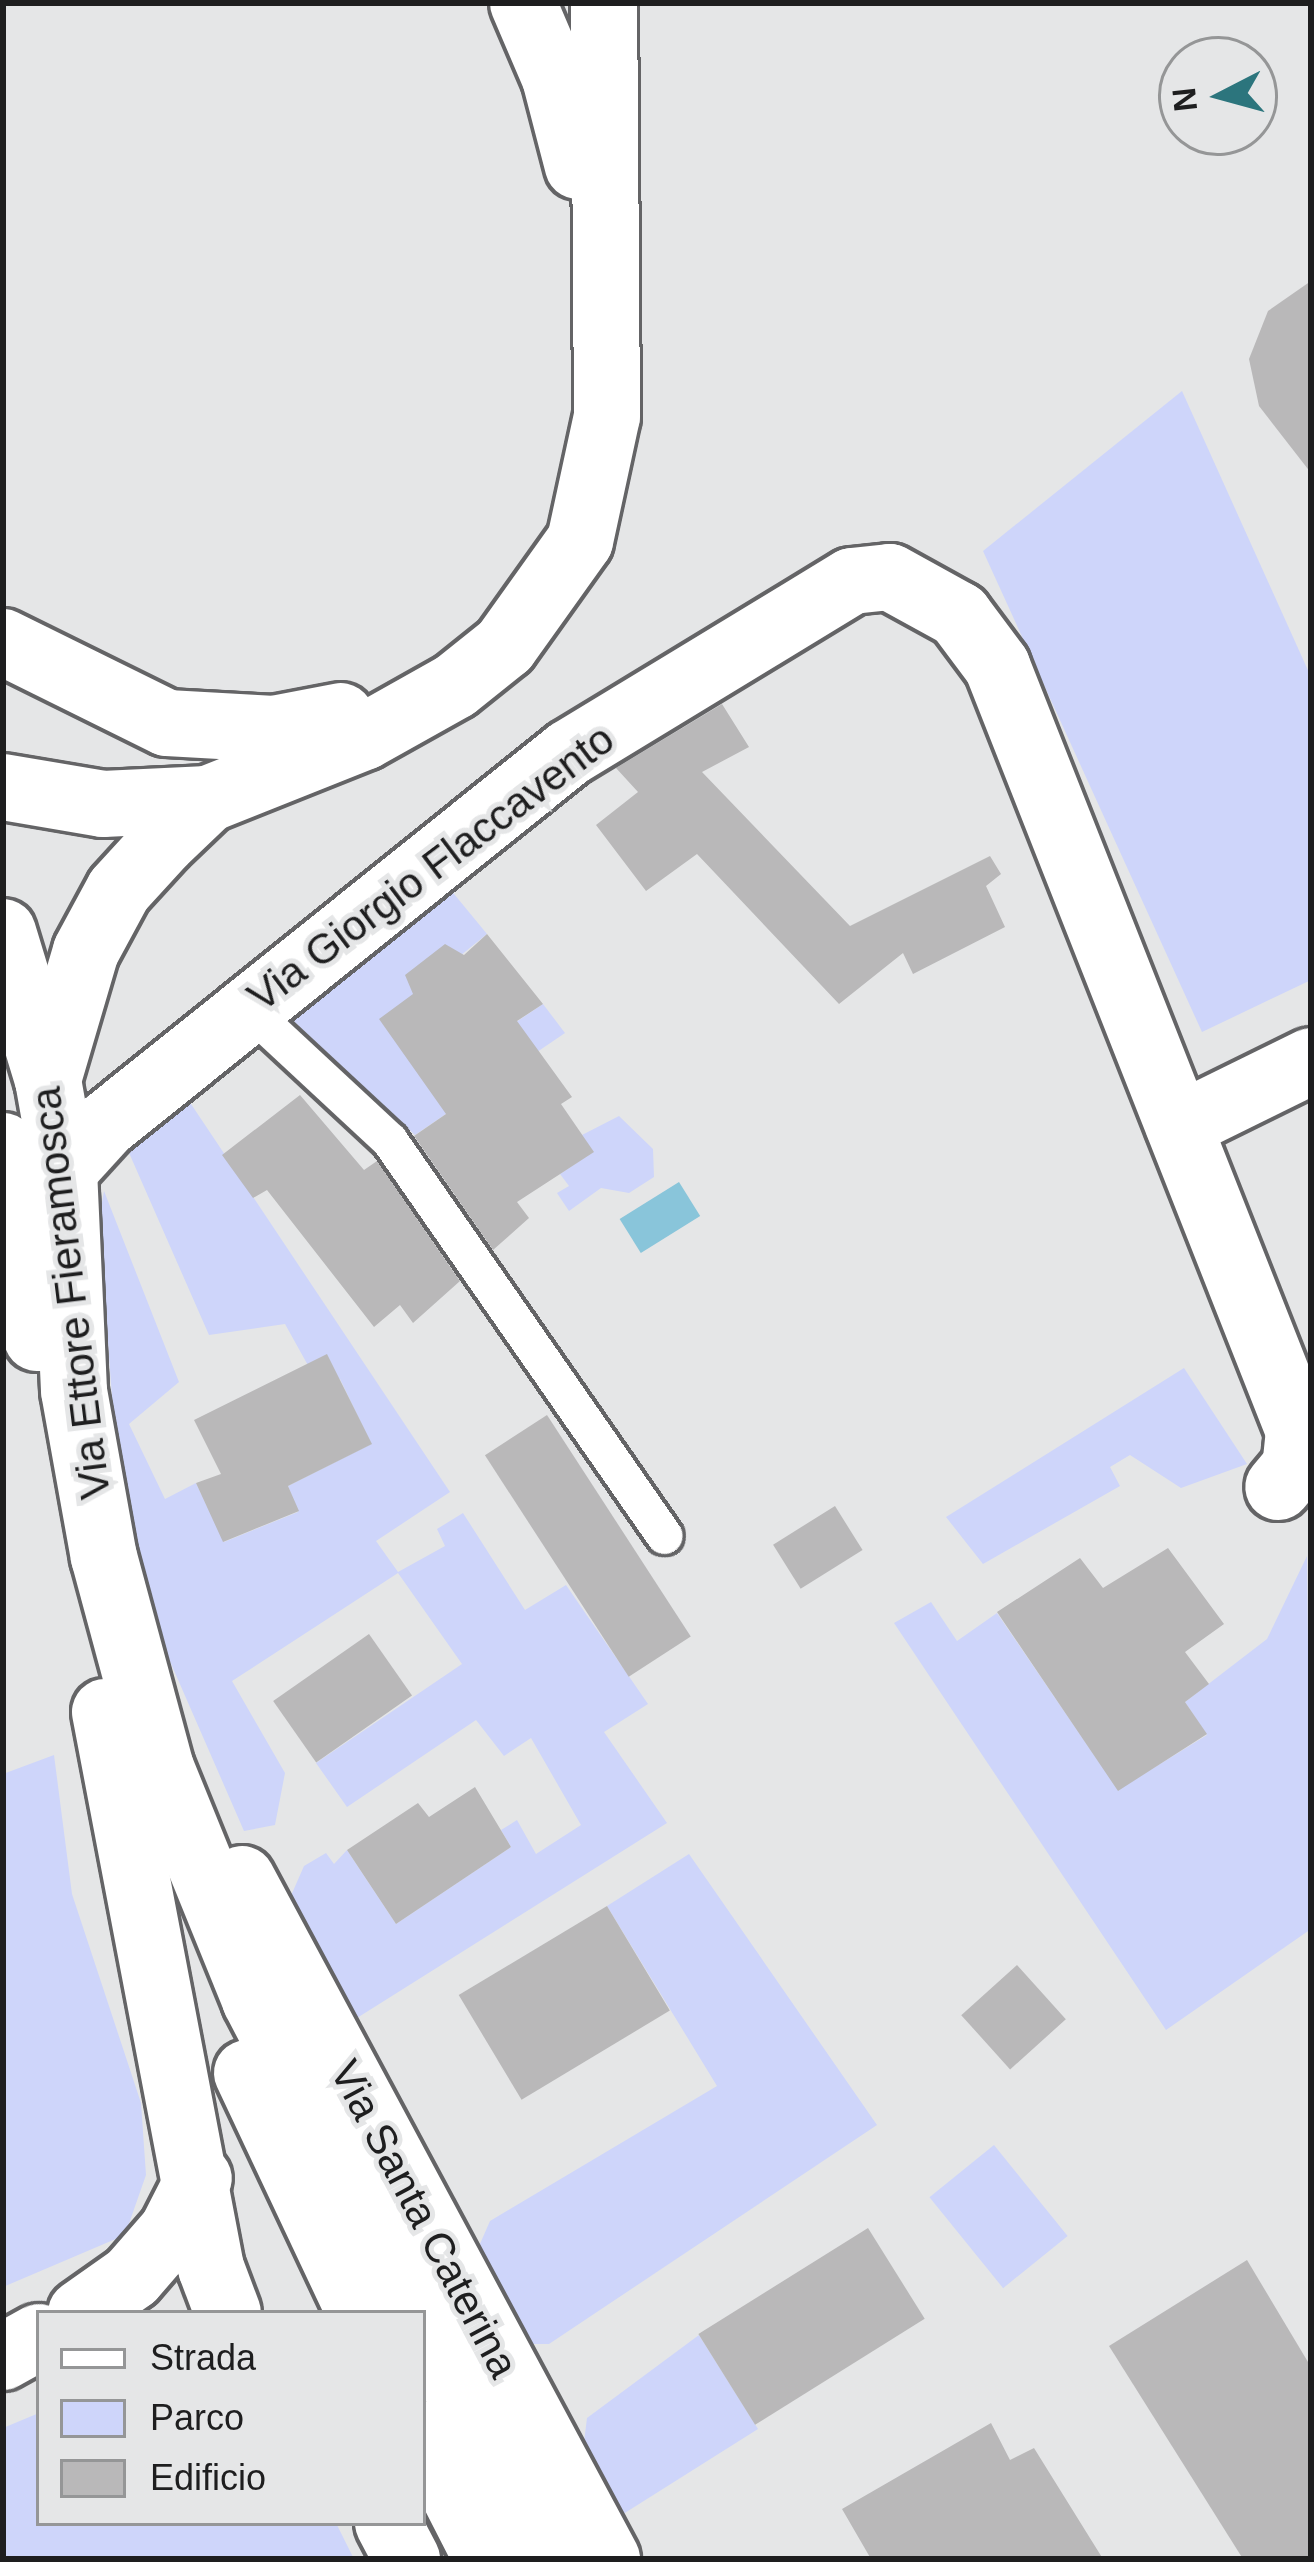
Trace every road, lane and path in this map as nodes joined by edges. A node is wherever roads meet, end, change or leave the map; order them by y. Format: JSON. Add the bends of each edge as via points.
{"nodes":[{"id":1,"x":523,"y":3,"type":"edge"},
{"id":2,"x":604,"y":3,"type":"edge"},
{"id":3,"x":603,"y":257,"type":"junction"},
{"id":4,"x":3,"y":642,"type":"edge"},
{"id":5,"x":455,"y":686,"type":"junction"},
{"id":6,"x":3,"y":693,"type":"edge"},
{"id":7,"x":133,"y":712,"type":"junction"},
{"id":8,"x":3,"y":787,"type":"edge"},
{"id":9,"x":208,"y":800,"type":"junction"},
{"id":10,"x":3,"y":932,"type":"edge"},
{"id":11,"x":247,"y":1008,"type":"junction"},
{"id":12,"x":3,"y":1032,"type":"edge"},
{"id":13,"x":1311,"y":1061,"type":"edge"},
{"id":14,"x":26,"y":1099,"type":"edge"},
{"id":15,"x":1179,"y":1126,"type":"junction"},
{"id":16,"x":3,"y":1146,"type":"edge"},
{"id":17,"x":64,"y":1170,"type":"junction"},
{"id":18,"x":1278,"y":1487,"type":"dead end"},
{"id":19,"x":665,"y":1536,"type":"dead end"},
{"id":20,"x":105,"y":1712,"type":"junction"},
{"id":21,"x":242,"y":1879,"type":"dead end"},
{"id":22,"x":199,"y":2178,"type":"junction"},
{"id":23,"x":84,"y":2310,"type":"edge"},
{"id":24,"x":227,"y":2310,"type":"edge"},
{"id":25,"x":359,"y":2310,"type":"edge"},
{"id":26,"x":416,"y":2310,"type":"edge"},
{"id":27,"x":426,"y":2328,"type":"edge"},
{"id":28,"x":36,"y":2339,"type":"edge"},
{"id":29,"x":36,"y":2359,"type":"edge"},
{"id":30,"x":3,"y":2360,"type":"edge"},
{"id":31,"x":426,"y":2440,"type":"edge"},
{"id":32,"x":390,"y":2526,"type":"edge"},
{"id":33,"x":407,"y":2559,"type":"edge"},
{"id":34,"x":488,"y":2559,"type":"edge"},
{"id":35,"x":543,"y":2559,"type":"edge"},
{"id":36,"x":607,"y":2559,"type":"edge"}],
"edges":[{"from":1,"to":3,"type":"main road","via":[[555,78]]},
{"from":2,"to":3,"type":"main road"},
{"from":3,"to":5,"type":"main road","via":[[608,416],[580,541],[505,646]]},
{"from":4,"to":7,"type":"main road"},
{"from":5,"to":7,"type":"main road","via":[[274,729],[212,731]]},
{"from":5,"to":9,"type":"main road","via":[[364,737]]},
{"from":6,"to":7,"type":"main road"},
{"from":8,"to":9,"type":"main road","via":[[103,804]]},
{"from":9,"to":14,"type":"main road","via":[[119,890]]},
{"from":10,"to":14,"type":"main road","name":"Via Ettore Fieramosca"},
{"from":11,"to":15,"type":"main road","name":"Via Giorgio Flaccavento","via":[[569,753],[852,581],[890,577],[959,615],[997,666]]},
{"from":11,"to":17,"type":"main road","name":"Via Giorgio Flaccavento","via":[[105,1125]]},
{"from":11,"to":19,"type":"lane","via":[[390,1141]]},
{"from":12,"to":14,"type":"main road"},
{"from":13,"to":15,"type":"main road"},
{"from":14,"to":17,"type":"main road","name":"Via Ettore Fieramosca"},
{"from":15,"to":18,"type":"main road","via":[[1299,1431],[1295,1467]]},
{"from":16,"to":20,"type":"main road","name":"Via Ettore Fieramosca"},
{"from":17,"to":26,"type":"main road","name":"Via Ettore Fieramosca","via":[[74,1391],[104,1557],[161,1768],[255,2000]]},
{"from":20,"to":22,"type":"main road"},
{"from":20,"to":25,"type":"main road","name":"Via Ettore Fieramosca","via":[[212,2000]]},
{"from":21,"to":36,"type":"main road","name":"Via Santa Caterina"},
{"from":22,"to":23,"type":"main road","via":[[172,2231],[132,2277]]},
{"from":22,"to":24,"type":"main road","via":[[211,2268]]},
{"from":27,"to":35,"type":"main road"},
{"from":28,"to":30,"type":"main road"},
{"from":29,"to":30,"type":"main road"},
{"from":31,"to":34,"type":"main road"},
{"from":32,"to":33,"type":"main road"}]}
